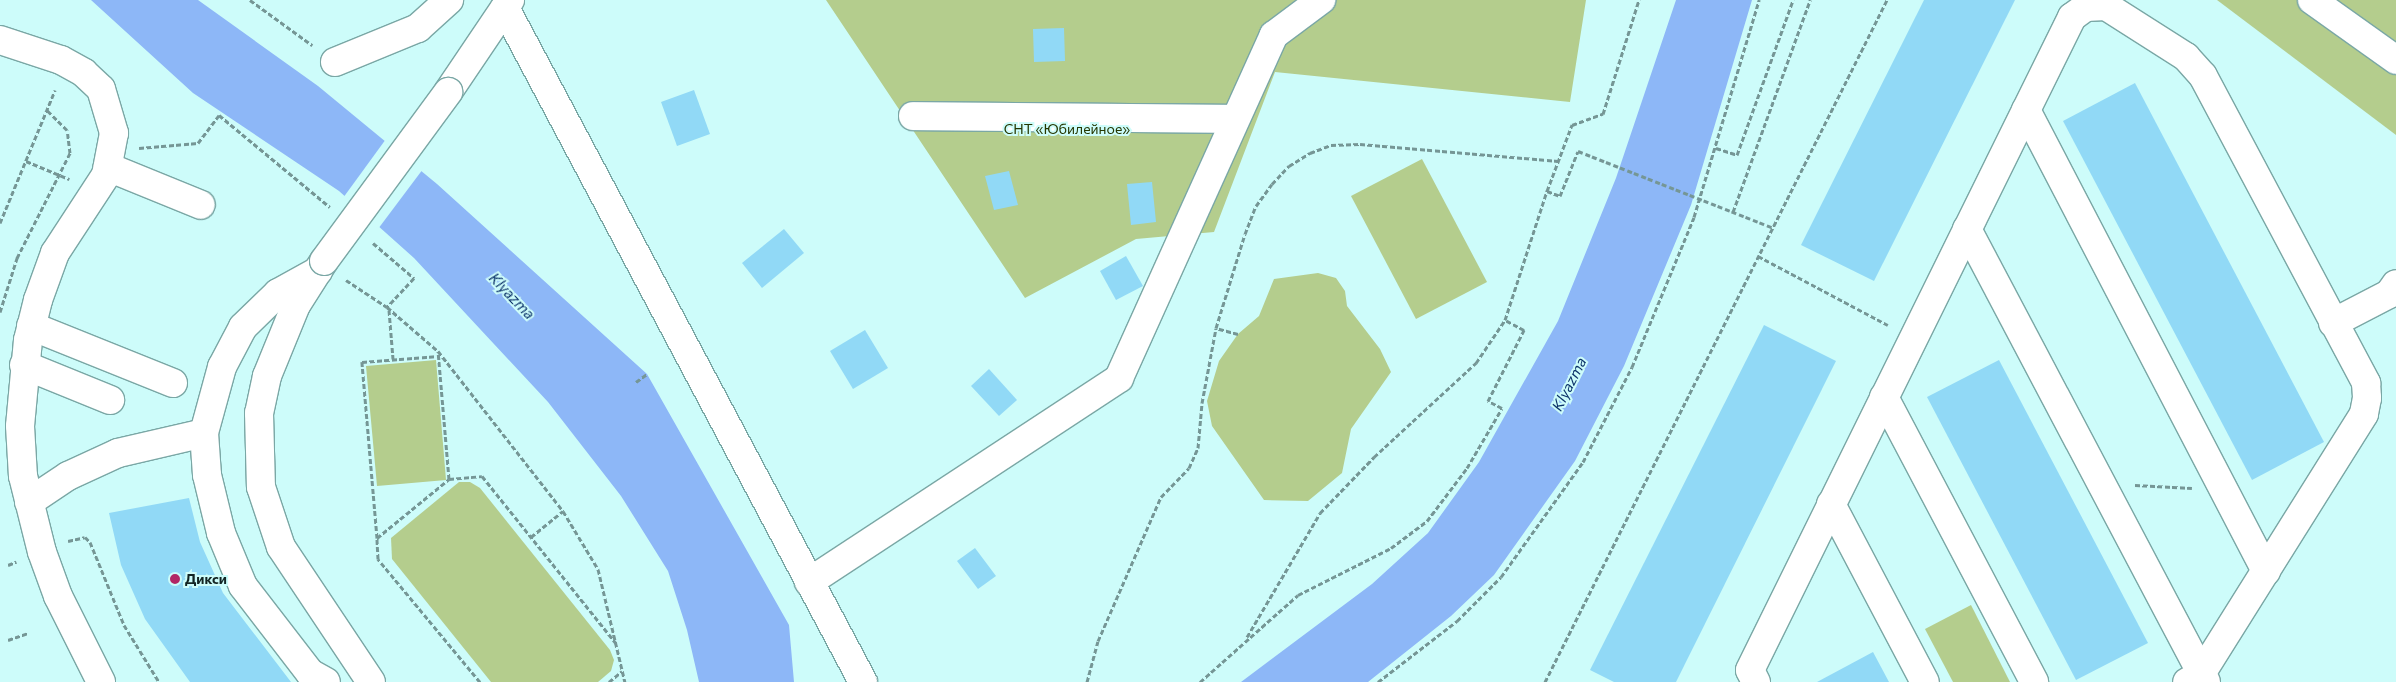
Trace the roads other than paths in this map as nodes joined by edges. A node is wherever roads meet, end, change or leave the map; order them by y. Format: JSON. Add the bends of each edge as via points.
{"nodes":[{"id":1,"x":449,"y":0,"type":"edge"},
{"id":2,"x":1321,"y":0,"type":"edge"},
{"id":3,"x":2312,"y":0,"type":"edge"},
{"id":4,"x":507,"y":4,"type":"edge"},
{"id":5,"x":0,"y":40,"type":"edge"},
{"id":6,"x":2396,"y":60,"type":"edge"},
{"id":7,"x":335,"y":62,"type":"road end"},
{"id":8,"x":2026,"y":110,"type":"junction"},
{"id":9,"x":913,"y":116,"type":"dead end"},
{"id":10,"x":1232,"y":119,"type":"junction"},
{"id":11,"x":106,"y":169,"type":"junction"},
{"id":12,"x":201,"y":205,"type":"dead end"},
{"id":13,"x":1967,"y":229,"type":"junction"},
{"id":14,"x":329,"y":270,"type":"junction"},
{"id":15,"x":2396,"y":284,"type":"edge"},
{"id":16,"x":2333,"y":323,"type":"junction"},
{"id":17,"x":31,"y":326,"type":"junction"},
{"id":18,"x":24,"y":365,"type":"junction"},
{"id":19,"x":173,"y":383,"type":"dead end"},
{"id":20,"x":1884,"y":397,"type":"junction"},
{"id":21,"x":110,"y":400,"type":"dead end"},
{"id":22,"x":204,"y":433,"type":"junction"},
{"id":23,"x":29,"y":502,"type":"junction"},
{"id":24,"x":1831,"y":504,"type":"junction"},
{"id":25,"x":2266,"y":571,"type":"junction"},
{"id":26,"x":809,"y":582,"type":"junction"},
{"id":27,"x":1750,"y":678,"type":"edge"},
{"id":28,"x":2198,"y":679,"type":"edge"},
{"id":29,"x":101,"y":682,"type":"edge"},
{"id":30,"x":326,"y":682,"type":"edge"},
{"id":31,"x":372,"y":682,"type":"edge"},
{"id":32,"x":863,"y":682,"type":"edge"},
{"id":33,"x":1925,"y":682,"type":"edge"},
{"id":34,"x":2034,"y":682,"type":"edge"}],
"edges":[{"from":1,"to":7,"type":"street","via":[[418,28]]},
{"from":2,"to":10,"type":"street","via":[[1274,35]]},
{"from":3,"to":6,"type":"street"},
{"from":4,"to":14,"type":"street","bridge":true},
{"from":4,"to":26,"type":"street"},
{"from":5,"to":11,"type":"street","via":[[66,63],[101,89],[110,110]]},
{"from":8,"to":13,"type":"street"},
{"from":8,"to":16,"type":"street","via":[[2072,17],[2086,7],[2106,6],[2186,56],[2203,76]]},
{"from":8,"to":25,"type":"street"},
{"from":9,"to":10,"type":"street"},
{"from":10,"to":26,"type":"street","via":[[1119,378]]},
{"from":11,"to":12,"type":"street"},
{"from":11,"to":17,"type":"street","via":[[55,253]]},
{"from":13,"to":20,"type":"street"},
{"from":13,"to":28,"type":"street","via":[[2101,482]]},
{"from":14,"to":22,"type":"street","via":[[278,293],[243,327],[222,367]]},
{"from":14,"to":31,"type":"street","via":[[283,332],[267,376],[259,413],[261,487],[281,547]]},
{"from":15,"to":16,"type":"street","via":[[2389,294]]},
{"from":16,"to":25,"type":"street","via":[[2366,384],[2364,414]]},
{"from":17,"to":18,"type":"street"},
{"from":17,"to":19,"type":"street"},
{"from":18,"to":21,"type":"street"},
{"from":18,"to":23,"type":"street","via":[[20,426]]},
{"from":20,"to":24,"type":"street"},
{"from":20,"to":34,"type":"street"},
{"from":22,"to":23,"type":"street","via":[[118,452],[68,476]]},
{"from":22,"to":30,"type":"street","via":[[207,475],[221,533],[243,586],[310,673]]},
{"from":23,"to":29,"type":"street","via":[[58,596]]},
{"from":24,"to":27,"type":"street"},
{"from":24,"to":33,"type":"street"},
{"from":25,"to":28,"type":"street"},
{"from":26,"to":32,"type":"street"}]}
